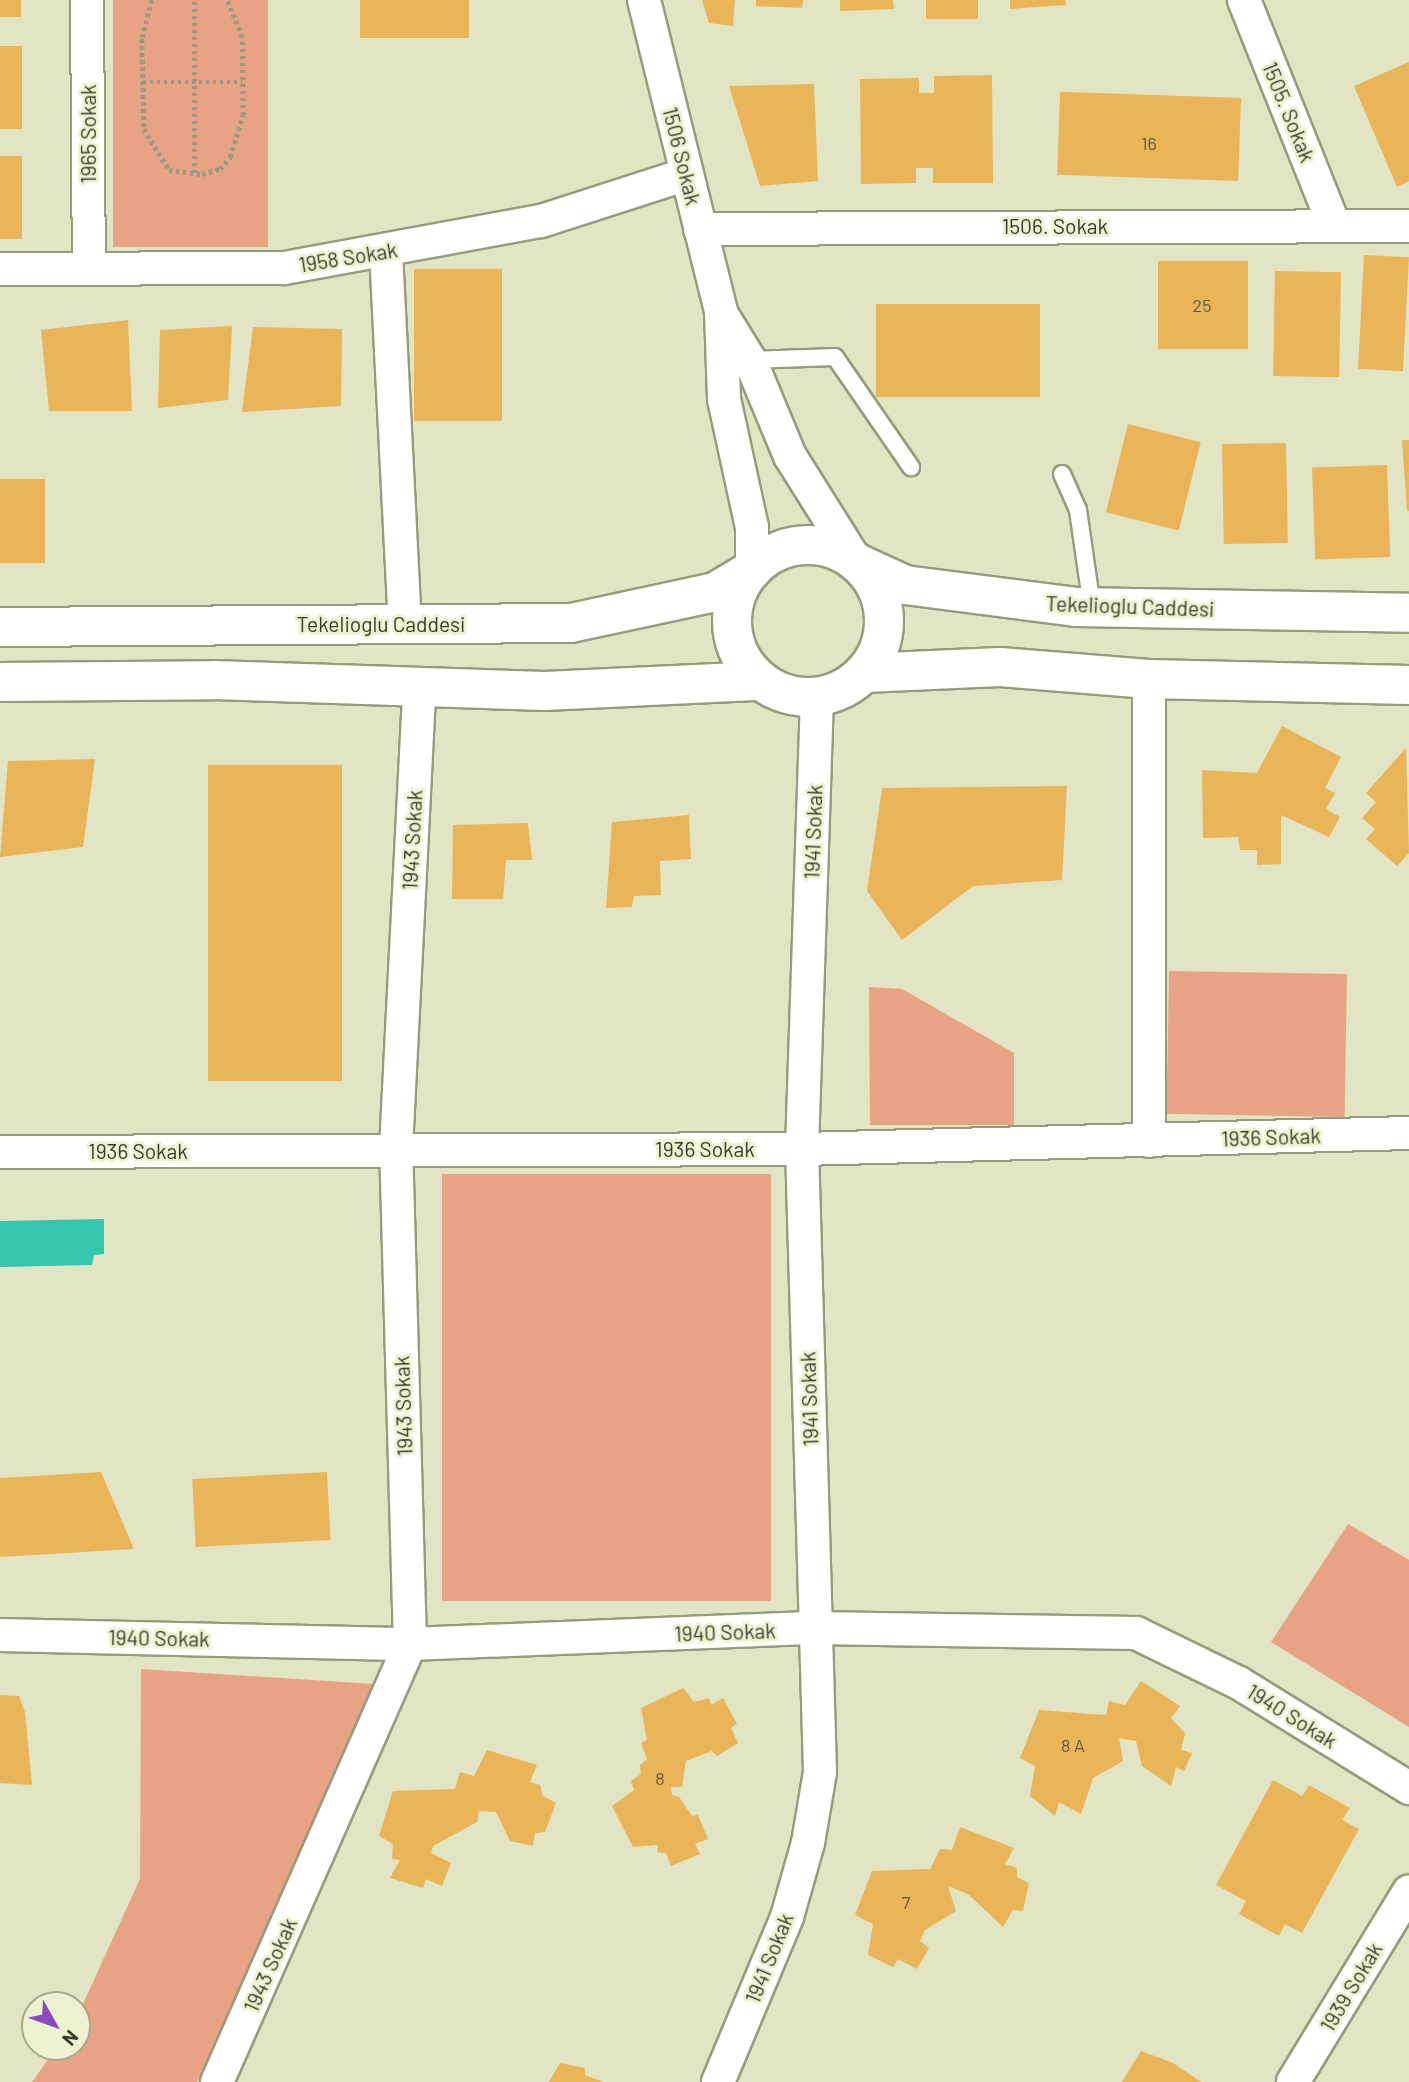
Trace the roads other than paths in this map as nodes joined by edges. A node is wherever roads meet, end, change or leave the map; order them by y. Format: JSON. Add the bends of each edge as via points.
{"nodes":[{"id":1,"x":87,"y":0,"type":"edge"},
{"id":2,"x":644,"y":0,"type":"edge"},
{"id":3,"x":1244,"y":0,"type":"edge"},
{"id":4,"x":687,"y":174,"type":"junction"},
{"id":5,"x":1334,"y":225,"type":"junction"},
{"id":6,"x":1409,"y":226,"type":"edge"},
{"id":7,"x":700,"y":229,"type":"junction"},
{"id":8,"x":386,"y":252,"type":"junction"},
{"id":9,"x":89,"y":268,"type":"junction"},
{"id":10,"x":0,"y":269,"type":"edge"},
{"id":11,"x":721,"y":312,"type":"junction"},
{"id":12,"x":750,"y":360,"type":"junction"},
{"id":13,"x":911,"y":467,"type":"dead end"},
{"id":14,"x":1062,"y":474,"type":"dead end"},
{"id":15,"x":857,"y":563,"type":"junction"},
{"id":16,"x":752,"y":570,"type":"junction"},
{"id":17,"x":1092,"y":607,"type":"junction"},
{"id":18,"x":1409,"y":613,"type":"edge"},
{"id":19,"x":405,"y":624,"type":"junction"},
{"id":20,"x":0,"y":627,"type":"edge"},
{"id":21,"x":864,"y":673,"type":"junction"},
{"id":22,"x":1149,"y":679,"type":"junction"},
{"id":23,"x":760,"y":681,"type":"junction"},
{"id":24,"x":0,"y":682,"type":"edge"},
{"id":25,"x":1409,"y":685,"type":"edge"},
{"id":26,"x":419,"y":690,"type":"junction"},
{"id":27,"x":817,"y":697,"type":"junction"},
{"id":28,"x":1409,"y":1133,"type":"edge"},
{"id":29,"x":1149,"y":1141,"type":"junction"},
{"id":30,"x":396,"y":1149,"type":"junction"},
{"id":31,"x":802,"y":1149,"type":"junction"},
{"id":32,"x":0,"y":1152,"type":"edge"},
{"id":33,"x":815,"y":1628,"type":"junction"},
{"id":34,"x":0,"y":1635,"type":"edge"},
{"id":35,"x":410,"y":1644,"type":"junction"},
{"id":36,"x":1409,"y":1788,"type":"edge"},
{"id":37,"x":1409,"y":1891,"type":"edge"},
{"id":38,"x":217,"y":2082,"type":"edge"},
{"id":39,"x":718,"y":2082,"type":"edge"},
{"id":40,"x":1293,"y":2082,"type":"edge"}],
"edges":[{"from":1,"to":9,"type":"street","name":"1965 Sokak"},
{"from":2,"to":4,"type":"street","name":"1506 Sokak"},
{"from":3,"to":5,"type":"street","name":"1505. Sokak"},
{"from":4,"to":7,"type":"street","name":"1506 Sokak"},
{"from":4,"to":8,"type":"street","name":"1958 Sokak","via":[[541,220]]},
{"from":5,"to":6,"type":"street","name":"1506. Sokak"},
{"from":5,"to":7,"type":"street","name":"1506. Sokak"},
{"from":7,"to":11,"type":"street","name":"1506 Sokak"},
{"from":8,"to":9,"type":"street","name":"1958 Sokak","via":[[284,268]]},
{"from":8,"to":19,"type":"street"},
{"from":9,"to":10,"type":"street","name":"1958 Sokak"},
{"from":11,"to":12,"type":"street","name":"1506 Sokak"},
{"from":11,"to":16,"type":"street","name":"1506 Sokak","via":[[724,399],[752,527]]},
{"from":12,"to":13,"type":"lane","via":[[835,358]]},
{"from":12,"to":15,"type":"street","name":"1506 Sokak","via":[[790,456]]},
{"from":14,"to":17,"type":"lane","via":[[1078,510]]},
{"from":15,"to":16,"type":"main road","via":[[838,551],[792,547],[771,555]]},
{"from":15,"to":17,"type":"main road","name":"Tekelioglu Caddesi","via":[[905,585]]},
{"from":15,"to":21,"type":"main road","via":[[874,582],[883,604],[884,629],[877,653]]},
{"from":16,"to":19,"type":"main road","name":"Tekelioglu Caddesi","via":[[715,592],[571,623]]},
{"from":16,"to":23,"type":"main road","via":[[733,606],[732,627],[746,666]]},
{"from":17,"to":18,"type":"main road","name":"Tekelioglu Caddesi"},
{"from":19,"to":20,"type":"main road","name":"Tekelioglu Caddesi"},
{"from":21,"to":22,"type":"main road","via":[[1000,667]]},
{"from":21,"to":27,"type":"main road","via":[[850,685]]},
{"from":22,"to":25,"type":"main road"},
{"from":22,"to":29,"type":"street"},
{"from":23,"to":26,"type":"main road","via":[[545,691]]},
{"from":23,"to":27,"type":"main road","via":[[787,694]]},
{"from":24,"to":26,"type":"main road","via":[[214,680]]},
{"from":26,"to":30,"type":"street","name":"1943 Sokak"},
{"from":27,"to":31,"type":"street","name":"1941 Sokak"},
{"from":28,"to":29,"type":"street","name":"1936 Sokak"},
{"from":29,"to":31,"type":"street","name":"1936 Sokak"},
{"from":30,"to":31,"type":"street","name":"1936 Sokak"},
{"from":30,"to":32,"type":"street","name":"1936 Sokak"},
{"from":30,"to":35,"type":"street","name":"1943 Sokak"},
{"from":31,"to":33,"type":"street","name":"1941 Sokak"},
{"from":33,"to":35,"type":"street","name":"1940 Sokak"},
{"from":33,"to":36,"type":"street","name":"1940 Sokak","via":[[1136,1633],[1238,1683]]},
{"from":33,"to":39,"type":"street","name":"1941 Sokak","via":[[820,1772],[808,1843],[787,1917]]},
{"from":34,"to":35,"type":"street","name":"1940 Sokak"},
{"from":35,"to":38,"type":"street","name":"1943 Sokak"},
{"from":37,"to":40,"type":"street","name":"1939 Sokak"}]}
